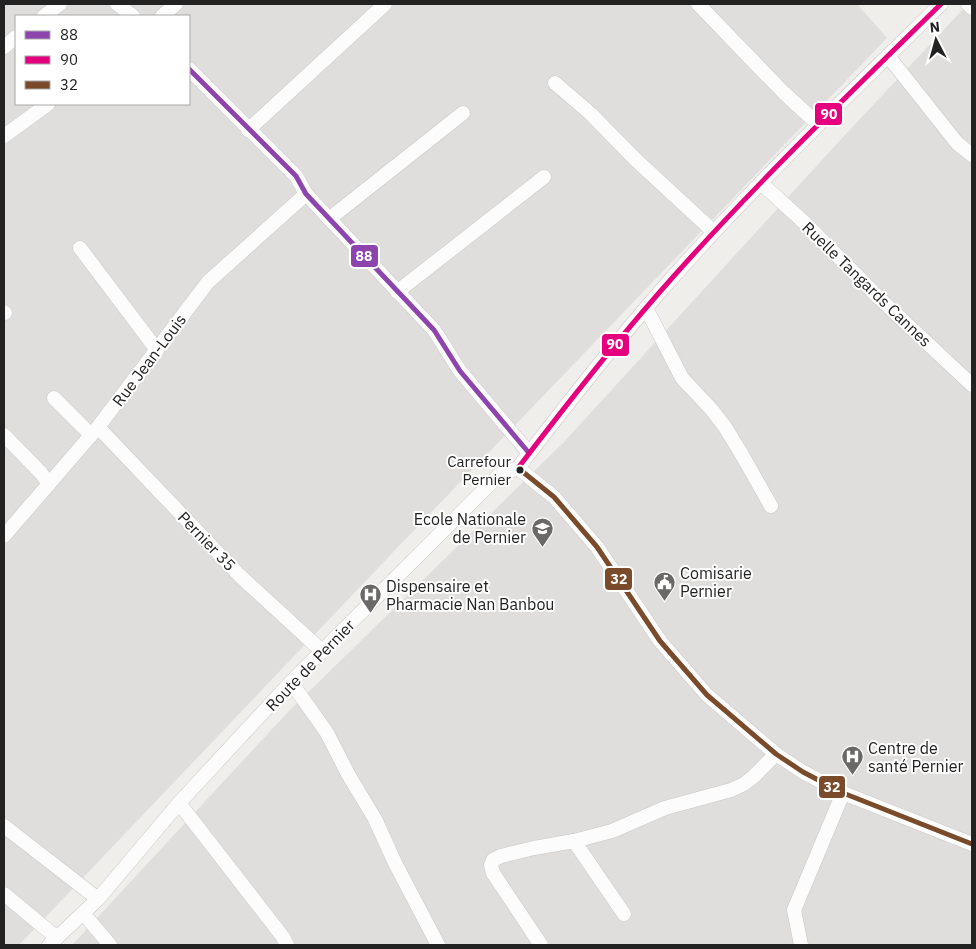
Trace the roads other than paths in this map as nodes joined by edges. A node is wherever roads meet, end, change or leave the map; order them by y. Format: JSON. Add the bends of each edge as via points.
{"nodes":[{"id":1,"x":60,"y":4,"type":"edge"},
{"id":2,"x":117,"y":4,"type":"edge"},
{"id":3,"x":176,"y":4,"type":"edge"},
{"id":4,"x":386,"y":4,"type":"edge"},
{"id":5,"x":698,"y":4,"type":"edge"},
{"id":6,"x":941,"y":4,"type":"edge"},
{"id":7,"x":968,"y":4,"type":"edge"},
{"id":8,"x":972,"y":8,"type":"edge"},
{"id":9,"x":45,"y":15,"type":"edge"},
{"id":10,"x":132,"y":15,"type":"edge"},
{"id":11,"x":163,"y":15,"type":"edge"},
{"id":12,"x":15,"y":39,"type":"edge"},
{"id":13,"x":4,"y":47,"type":"edge"},
{"id":14,"x":888,"y":56,"type":"junction"},
{"id":15,"x":190,"y":70,"type":"edge"},
{"id":16,"x":555,"y":83,"type":"dead end"},
{"id":17,"x":47,"y":105,"type":"edge"},
{"id":18,"x":463,"y":113,"type":"dead end"},
{"id":19,"x":818,"y":124,"type":"junction"},
{"id":20,"x":248,"y":130,"type":"junction"},
{"id":21,"x":4,"y":136,"type":"edge"},
{"id":22,"x":972,"y":155,"type":"edge"},
{"id":23,"x":544,"y":177,"type":"dead end"},
{"id":24,"x":761,"y":183,"type":"junction"},
{"id":25,"x":306,"y":194,"type":"junction"},
{"id":26,"x":329,"y":219,"type":"junction"},
{"id":27,"x":714,"y":232,"type":"junction"},
{"id":28,"x":80,"y":248,"type":"dead end"},
{"id":29,"x":397,"y":292,"type":"junction"},
{"id":30,"x":646,"y":308,"type":"junction"},
{"id":31,"x":157,"y":350,"type":"junction"},
{"id":32,"x":972,"y":384,"type":"edge"},
{"id":33,"x":54,"y":398,"type":"dead end"},
{"id":34,"x":94,"y":431,"type":"junction"},
{"id":35,"x":4,"y":435,"type":"edge"},
{"id":36,"x":529,"y":453,"type":"junction"},
{"id":37,"x":518,"y":468,"type":"junction"},
{"id":38,"x":49,"y":484,"type":"junction"},
{"id":39,"x":771,"y":506,"type":"dead end"},
{"id":40,"x":5,"y":532,"type":"edge"},
{"id":41,"x":322,"y":651,"type":"junction"},
{"id":42,"x":291,"y":682,"type":"junction"},
{"id":43,"x":776,"y":754,"type":"junction"},
{"id":44,"x":844,"y":793,"type":"junction"},
{"id":45,"x":179,"y":803,"type":"junction"},
{"id":46,"x":4,"y":826,"type":"edge"},
{"id":47,"x":574,"y":841,"type":"junction"},
{"id":48,"x":972,"y":844,"type":"edge"},
{"id":49,"x":4,"y":894,"type":"edge"},
{"id":50,"x":98,"y":898,"type":"junction"},
{"id":51,"x":83,"y":913,"type":"junction"},
{"id":52,"x":624,"y":914,"type":"dead end"},
{"id":53,"x":53,"y":942,"type":"edge"},
{"id":54,"x":110,"y":945,"type":"edge"},
{"id":55,"x":287,"y":945,"type":"edge"},
{"id":56,"x":438,"y":945,"type":"edge"},
{"id":57,"x":542,"y":945,"type":"edge"},
{"id":58,"x":801,"y":945,"type":"edge"}],
"edges":[{"from":1,"to":9,"type":"street"},
{"from":2,"to":10,"type":"street"},
{"from":3,"to":11,"type":"street"},
{"from":4,"to":20,"type":"street"},
{"from":5,"to":19,"type":"street"},
{"from":6,"to":14,"type":"street"},
{"from":7,"to":8,"type":"street"},
{"from":12,"to":13,"type":"street"},
{"from":14,"to":19,"type":"street"},
{"from":14,"to":22,"type":"street","via":[[957,143]]},
{"from":15,"to":20,"type":"street"},
{"from":16,"to":27,"type":"street"},
{"from":17,"to":21,"type":"street"},
{"from":18,"to":26,"type":"street"},
{"from":19,"to":24,"type":"street"},
{"from":20,"to":25,"type":"street","via":[[296,176]]},
{"from":23,"to":29,"type":"street"},
{"from":24,"to":27,"type":"street"},
{"from":24,"to":32,"type":"street","name":"Ruelle Tangards Cannes"},
{"from":25,"to":26,"type":"street"},
{"from":25,"to":31,"type":"street","name":"Rue Jean-Louis","via":[[208,282]]},
{"from":26,"to":29,"type":"street"},
{"from":27,"to":30,"type":"street"},
{"from":28,"to":31,"type":"street"},
{"from":29,"to":36,"type":"street","via":[[434,330],[460,371]]},
{"from":30,"to":36,"type":"street"},
{"from":30,"to":39,"type":"street","via":[[682,378],[725,427]]},
{"from":31,"to":34,"type":"street","name":"Rue Jean-Louis"},
{"from":33,"to":34,"type":"street","name":"Pernier 35"},
{"from":34,"to":38,"type":"street","name":"Rue Jean-Louis"},
{"from":34,"to":41,"type":"street","name":"Pernier 35","via":[[239,575]]},
{"from":35,"to":38,"type":"street"},
{"from":36,"to":37,"type":"street"},
{"from":37,"to":41,"type":"street","name":"Route de Pernier","via":[[499,475]]},
{"from":37,"to":43,"type":"street","via":[[554,497],[597,547],[660,641],[707,695]]},
{"from":38,"to":40,"type":"street","name":"Rue Jean-Louis"},
{"from":41,"to":42,"type":"street","name":"Route de Pernier"},
{"from":42,"to":45,"type":"street","name":"Route de Pernier"},
{"from":42,"to":56,"type":"street","via":[[327,733],[375,819]]},
{"from":43,"to":44,"type":"street"},
{"from":43,"to":47,"type":"street","via":[[744,784],[731,790],[665,808],[612,831]]},
{"from":44,"to":48,"type":"street"},
{"from":44,"to":58,"type":"street","via":[[794,910]]},
{"from":45,"to":50,"type":"street","name":"Route de Pernier"},
{"from":45,"to":55,"type":"street"},
{"from":46,"to":50,"type":"street"},
{"from":47,"to":52,"type":"street"},
{"from":47,"to":57,"type":"street","via":[[500,856],[491,865],[492,873]]},
{"from":49,"to":53,"type":"street"},
{"from":50,"to":51,"type":"street","name":"Route de Pernier"},
{"from":51,"to":53,"type":"street","name":"Route de Pernier"},
{"from":51,"to":54,"type":"street"}]}
